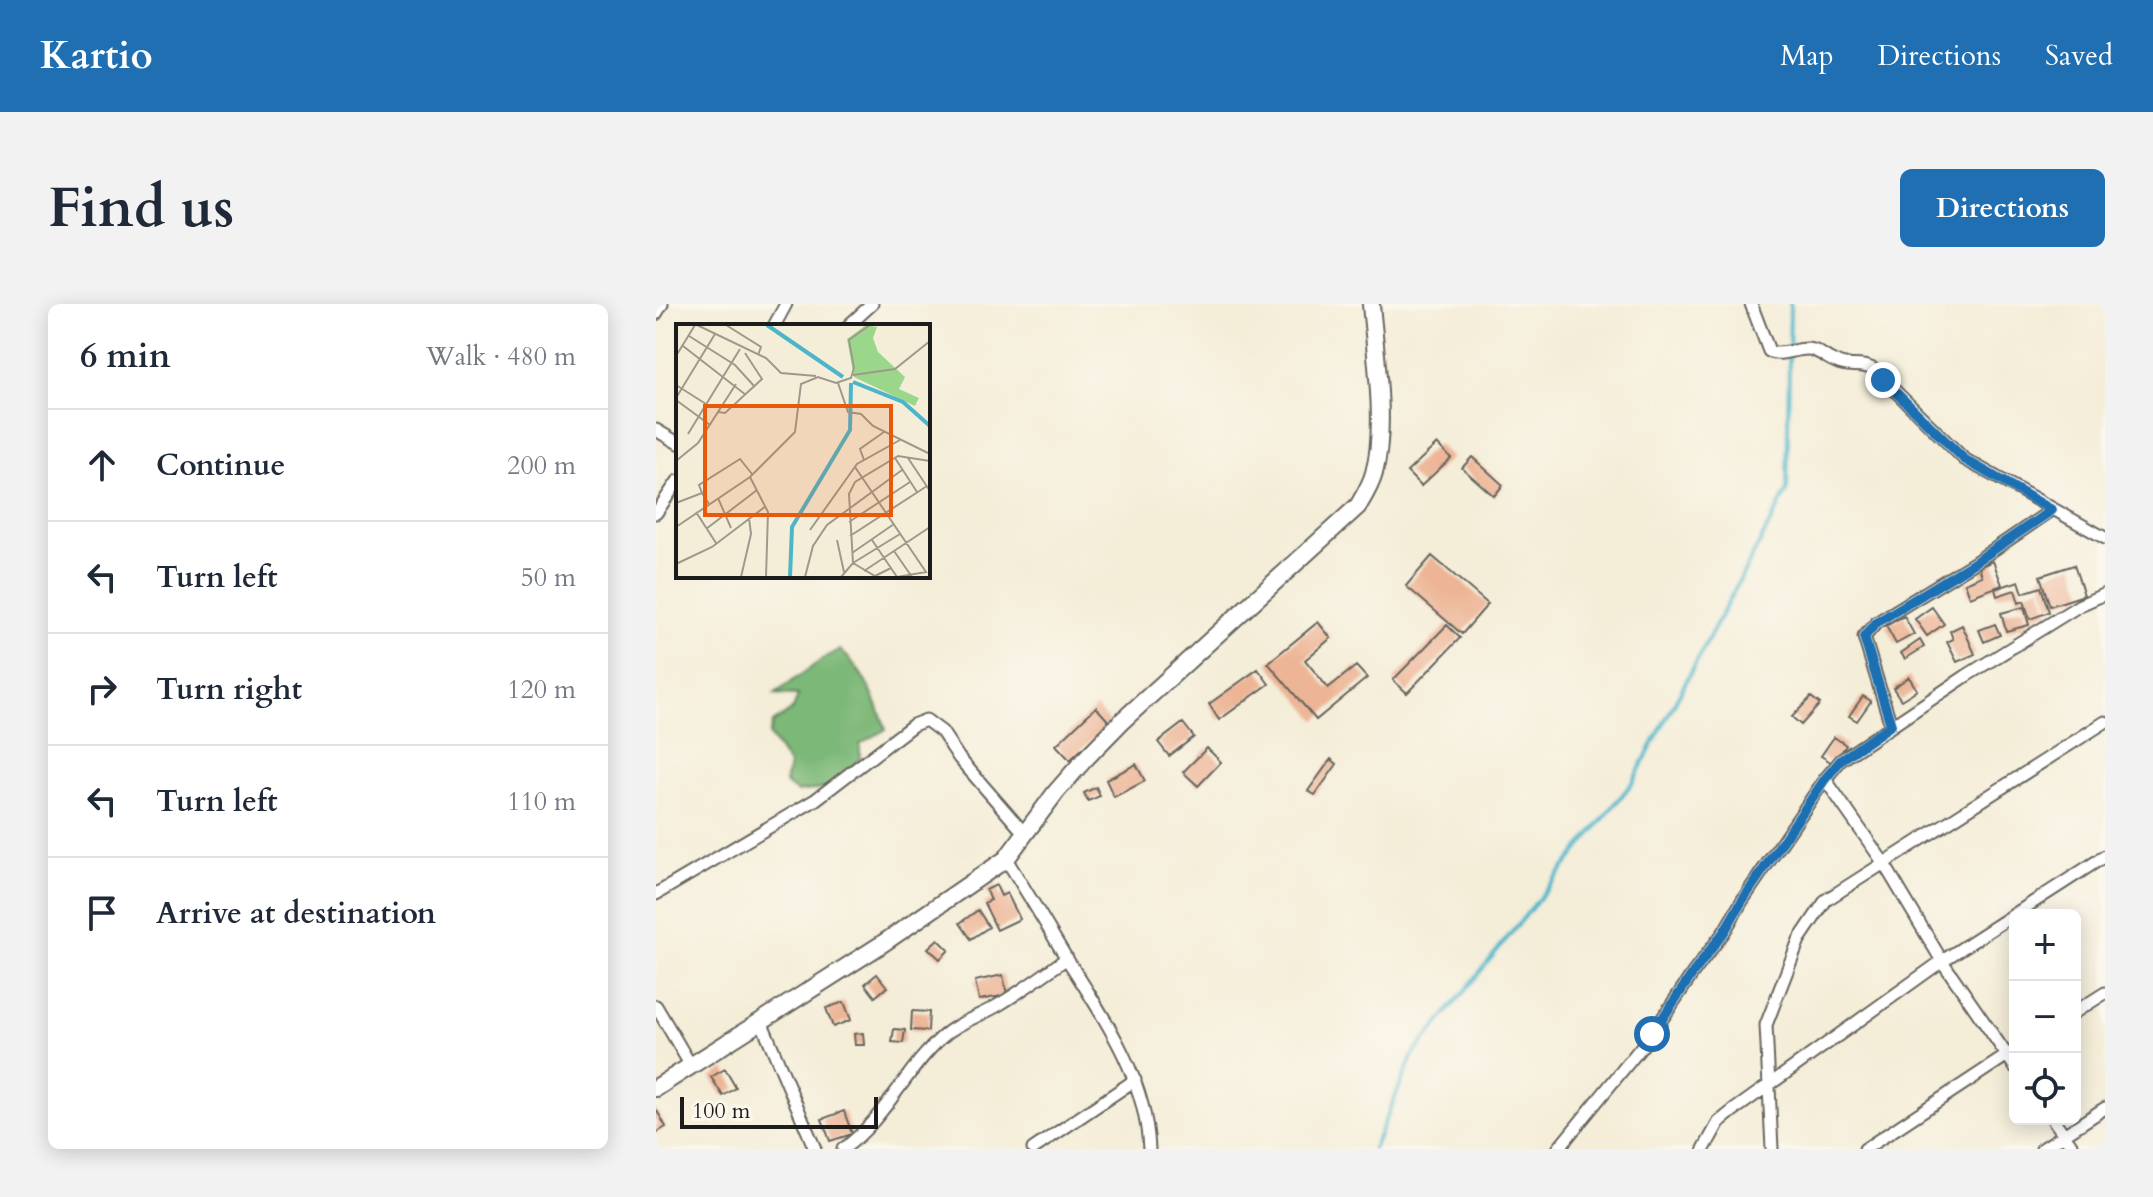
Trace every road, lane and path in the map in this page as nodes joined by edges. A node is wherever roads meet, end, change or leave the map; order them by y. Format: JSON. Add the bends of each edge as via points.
{"nodes":[{"id":1,"x":662,"y":304,"type":"edge"},
{"id":2,"x":786,"y":304,"type":"edge"},
{"id":3,"x":872,"y":304,"type":"edge"},
{"id":4,"x":1371,"y":304,"type":"edge"},
{"id":5,"x":1751,"y":304,"type":"edge"},
{"id":6,"x":656,"y":314,"type":"edge"},
{"id":7,"x":775,"y":324,"type":"edge"},
{"id":8,"x":850,"y":324,"type":"edge"},
{"id":9,"x":656,"y":430,"type":"edge"},
{"id":10,"x":676,"y":442,"type":"edge"},
{"id":11,"x":676,"y":484,"type":"edge"},
{"id":12,"x":2052,"y":510,"type":"junction"},
{"id":13,"x":656,"y":513,"type":"edge"},
{"id":14,"x":2105,"y":538,"type":"edge"},
{"id":15,"x":2105,"y":594,"type":"edge"},
{"id":16,"x":2105,"y":722,"type":"edge"},
{"id":17,"x":1891,"y":725,"type":"junction"},
{"id":18,"x":1825,"y":779,"type":"junction"},
{"id":19,"x":1025,"y":834,"type":"junction"},
{"id":20,"x":2105,"y":856,"type":"edge"},
{"id":21,"x":1006,"y":859,"type":"junction"},
{"id":22,"x":1883,"y":862,"type":"junction"},
{"id":23,"x":656,"y":894,"type":"edge"},
{"id":24,"x":1067,"y":958,"type":"junction"},
{"id":25,"x":1942,"y":961,"type":"junction"},
{"id":26,"x":2105,"y":993,"type":"edge"},
{"id":27,"x":656,"y":1006,"type":"edge"},
{"id":28,"x":2081,"y":1008,"type":"edge"},
{"id":29,"x":761,"y":1021,"type":"junction"},
{"id":30,"x":2009,"y":1050,"type":"edge"},
{"id":31,"x":2009,"y":1054,"type":"edge"},
{"id":32,"x":691,"y":1066,"type":"junction"},
{"id":33,"x":1135,"y":1080,"type":"junction"},
{"id":34,"x":1770,"y":1085,"type":"junction"},
{"id":35,"x":656,"y":1088,"type":"edge"},
{"id":36,"x":2105,"y":1108,"type":"edge"},
{"id":37,"x":2057,"y":1125,"type":"edge"},
{"id":38,"x":2064,"y":1135,"type":"junction"},
{"id":39,"x":815,"y":1149,"type":"edge"},
{"id":40,"x":843,"y":1149,"type":"edge"},
{"id":41,"x":1033,"y":1149,"type":"edge"},
{"id":42,"x":1149,"y":1149,"type":"edge"},
{"id":43,"x":1558,"y":1149,"type":"edge"},
{"id":44,"x":1704,"y":1149,"type":"edge"},
{"id":45,"x":1772,"y":1149,"type":"edge"},
{"id":46,"x":1865,"y":1149,"type":"edge"},
{"id":47,"x":2042,"y":1149,"type":"edge"},
{"id":48,"x":2074,"y":1149,"type":"edge"}],
"edges":[{"from":1,"to":6,"type":"street"},
{"from":2,"to":7,"type":"street"},
{"from":3,"to":8,"type":"street"},
{"from":4,"to":19,"type":"main road","via":[[1379,446],[1374,473],[1358,506],[1122,721],[1065,781]]},
{"from":5,"to":12,"type":"street","via":[[1769,351],[1816,350],[1836,363],[1873,369],[1964,459]]},
{"from":9,"to":10,"type":"street"},
{"from":11,"to":13,"type":"street"},
{"from":12,"to":14,"type":"street"},
{"from":12,"to":17,"type":"street","via":[[1876,623],[1864,637]]},
{"from":15,"to":17,"type":"street"},
{"from":16,"to":22,"type":"street"},
{"from":17,"to":18,"type":"street","via":[[1841,760]]},
{"from":18,"to":22,"type":"street"},
{"from":18,"to":43,"type":"street","via":[[1652,1034]]},
{"from":19,"to":21,"type":"main road"},
{"from":19,"to":23,"type":"street","via":[[942,732],[926,720],[815,800]]},
{"from":20,"to":25,"type":"street"},
{"from":21,"to":24,"type":"street"},
{"from":21,"to":29,"type":"main road"},
{"from":22,"to":25,"type":"street"},
{"from":22,"to":34,"type":"street","via":[[1826,900],[1799,940],[1766,1025]]},
{"from":24,"to":33,"type":"street"},
{"from":24,"to":40,"type":"street","via":[[943,1036],[909,1071],[881,1114]]},
{"from":25,"to":30,"type":"street"},
{"from":25,"to":34,"type":"street"},
{"from":26,"to":28,"type":"street"},
{"from":27,"to":32,"type":"street"},
{"from":29,"to":32,"type":"main road"},
{"from":29,"to":39,"type":"street"},
{"from":31,"to":46,"type":"street"},
{"from":32,"to":35,"type":"main road"},
{"from":33,"to":41,"type":"street"},
{"from":33,"to":42,"type":"street"},
{"from":34,"to":44,"type":"street","via":[[1719,1122]]},
{"from":34,"to":45,"type":"street"},
{"from":36,"to":38,"type":"street"},
{"from":37,"to":38,"type":"street"},
{"from":38,"to":47,"type":"street"},
{"from":38,"to":48,"type":"street"}]}
